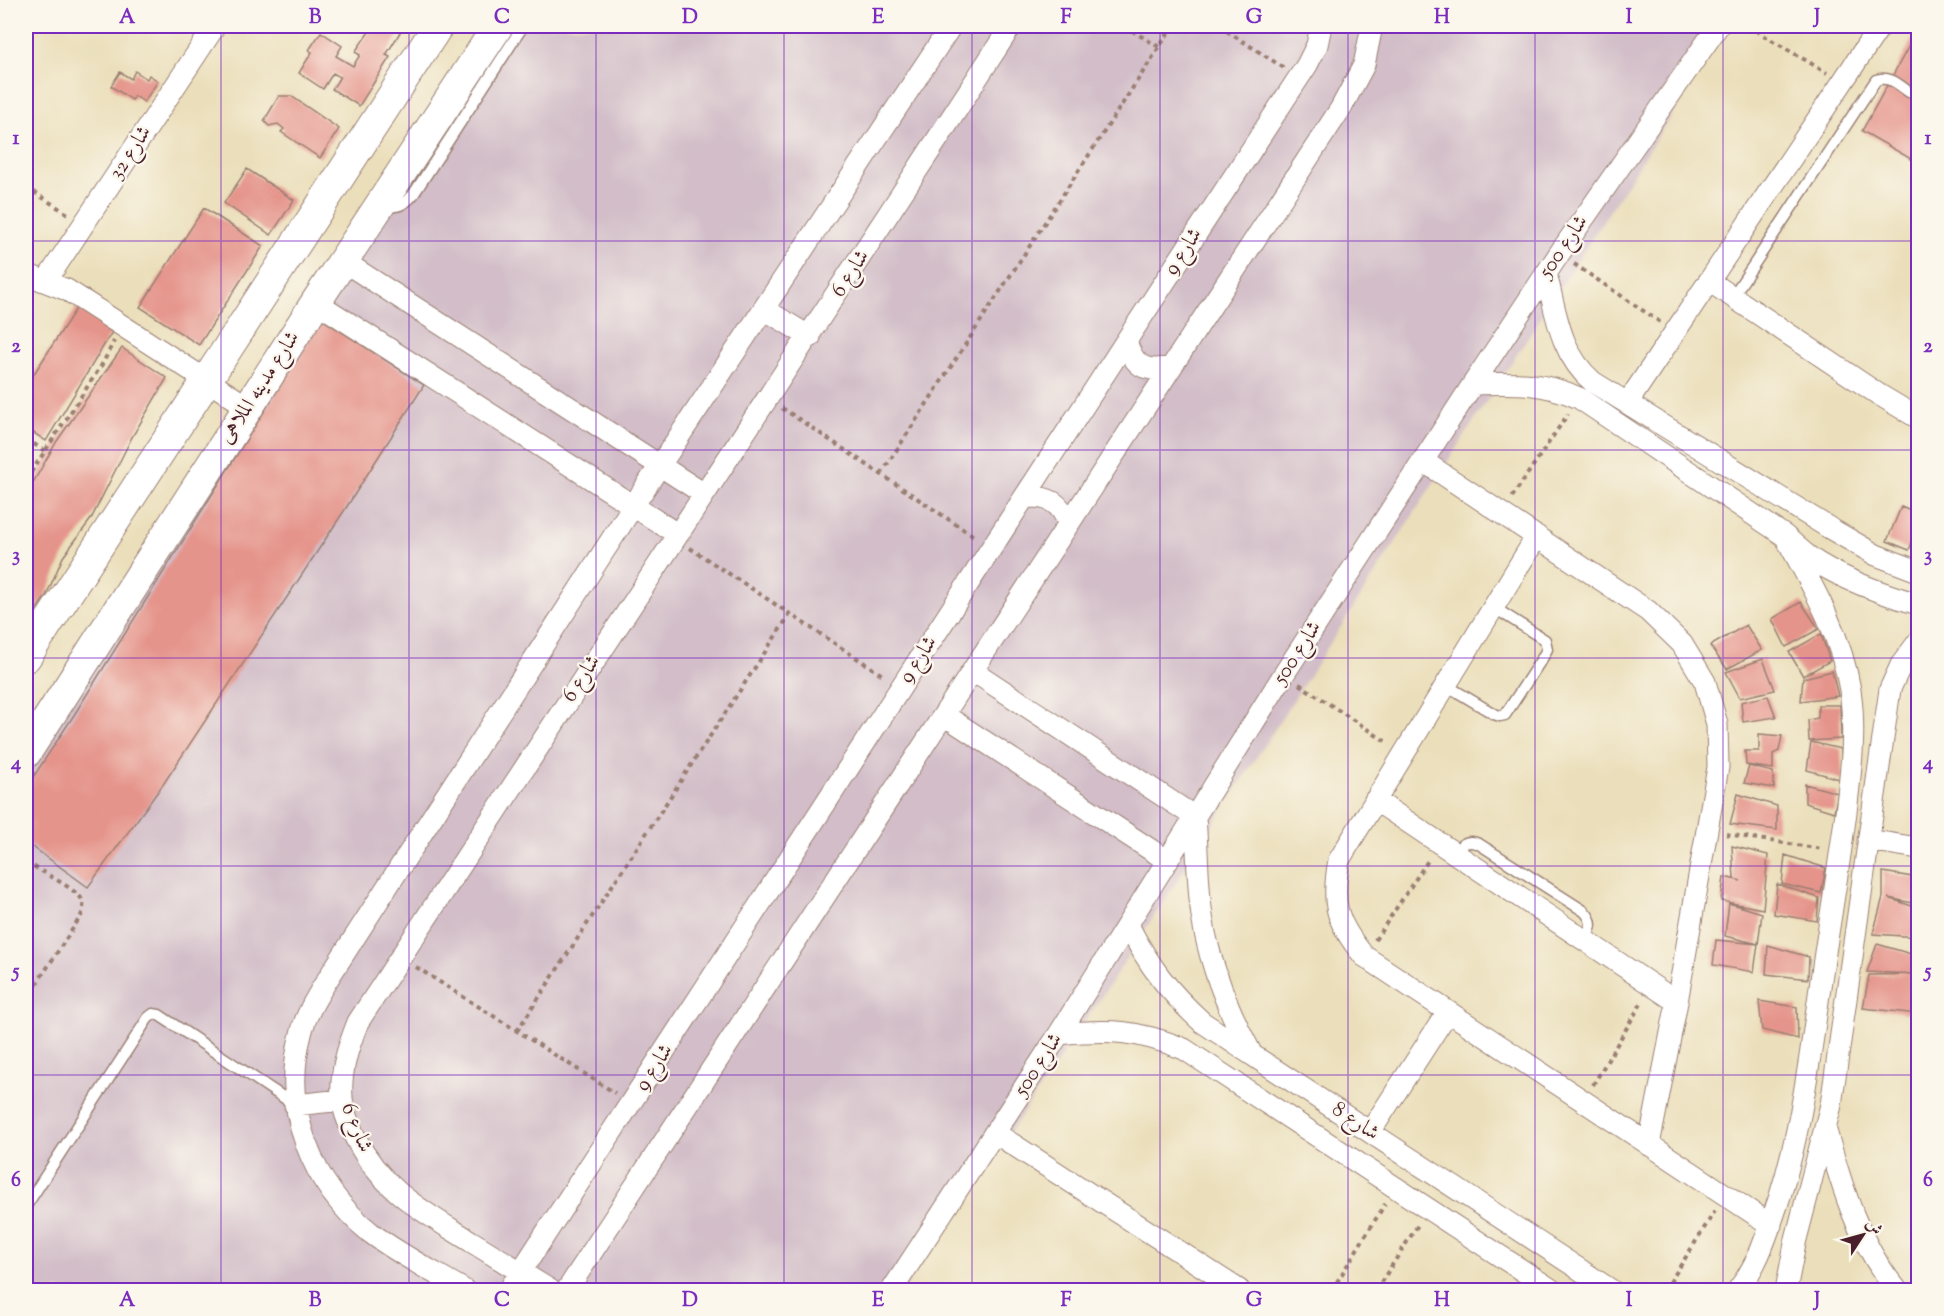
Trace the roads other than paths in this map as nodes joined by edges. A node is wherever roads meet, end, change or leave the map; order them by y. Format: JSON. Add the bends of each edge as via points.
{"nodes":[{"id":1,"x":215,"y":26,"type":"edge"},
{"id":2,"x":438,"y":26,"type":"edge"},
{"id":3,"x":498,"y":26,"type":"edge"},
{"id":4,"x":523,"y":26,"type":"edge"},
{"id":5,"x":951,"y":26,"type":"edge"},
{"id":6,"x":1011,"y":26,"type":"edge"},
{"id":7,"x":1321,"y":26,"type":"edge"},
{"id":8,"x":1372,"y":26,"type":"edge"},
{"id":9,"x":1718,"y":26,"type":"edge"},
{"id":10,"x":1880,"y":26,"type":"edge"},
{"id":11,"x":1909,"y":92,"type":"dead end"},
{"id":12,"x":381,"y":203,"type":"junction"},
{"id":13,"x":301,"y":234,"type":"junction"},
{"id":14,"x":343,"y":261,"type":"junction"},
{"id":15,"x":1546,"y":273,"type":"junction"},
{"id":16,"x":26,"y":274,"type":"edge"},
{"id":17,"x":274,"y":275,"type":"junction"},
{"id":18,"x":46,"y":281,"type":"junction"},
{"id":19,"x":1709,"y":281,"type":"junction"},
{"id":20,"x":1733,"y":296,"type":"junction"},
{"id":21,"x":316,"y":302,"type":"junction"},
{"id":22,"x":764,"y":309,"type":"junction"},
{"id":23,"x":810,"y":337,"type":"junction"},
{"id":24,"x":1126,"y":341,"type":"junction"},
{"id":25,"x":1171,"y":367,"type":"junction"},
{"id":26,"x":1581,"y":372,"type":"junction"},
{"id":27,"x":206,"y":381,"type":"junction"},
{"id":28,"x":1473,"y":384,"type":"junction"},
{"id":29,"x":1573,"y":396,"type":"junction"},
{"id":30,"x":1628,"y":402,"type":"junction"},
{"id":31,"x":248,"y":407,"type":"junction"},
{"id":32,"x":1918,"y":418,"type":"edge"},
{"id":33,"x":1423,"y":461,"type":"junction"},
{"id":34,"x":661,"y":466,"type":"junction"},
{"id":35,"x":704,"y":494,"type":"junction"},
{"id":36,"x":1025,"y":497,"type":"junction"},
{"id":37,"x":633,"y":506,"type":"junction"},
{"id":38,"x":1069,"y":524,"type":"junction"},
{"id":39,"x":676,"y":536,"type":"junction"},
{"id":40,"x":1537,"y":536,"type":"junction"},
{"id":41,"x":1785,"y":536,"type":"junction"},
{"id":42,"x":1918,"y":572,"type":"edge"},
{"id":43,"x":1918,"y":604,"type":"edge"},
{"id":44,"x":1493,"y":607,"type":"junction"},
{"id":45,"x":1918,"y":642,"type":"edge"},
{"id":46,"x":26,"y":657,"type":"edge"},
{"id":47,"x":973,"y":671,"type":"junction"},
{"id":48,"x":1446,"y":685,"type":"junction"},
{"id":49,"x":944,"y":715,"type":"junction"},
{"id":50,"x":26,"y":753,"type":"edge"},
{"id":51,"x":1853,"y":753,"type":"junction"},
{"id":52,"x":1880,"y":758,"type":"junction"},
{"id":53,"x":1375,"y":800,"type":"junction"},
{"id":54,"x":1195,"y":817,"type":"junction"},
{"id":55,"x":1868,"y":840,"type":"junction"},
{"id":56,"x":1918,"y":848,"type":"edge"},
{"id":57,"x":1168,"y":861,"type":"junction"},
{"id":58,"x":1837,"y":879,"type":"junction"},
{"id":59,"x":1861,"y":883,"type":"junction"},
{"id":60,"x":1128,"y":925,"type":"junction"},
{"id":61,"x":1677,"y":1002,"type":"junction"},
{"id":62,"x":1448,"y":1013,"type":"junction"},
{"id":63,"x":1059,"y":1034,"type":"junction"},
{"id":64,"x":1250,"y":1052,"type":"junction"},
{"id":65,"x":342,"y":1100,"type":"junction"},
{"id":66,"x":295,"y":1105,"type":"junction"},
{"id":67,"x":1826,"y":1131,"type":"junction"},
{"id":68,"x":995,"y":1132,"type":"junction"},
{"id":69,"x":1370,"y":1132,"type":"junction"},
{"id":70,"x":1648,"y":1145,"type":"junction"},
{"id":71,"x":26,"y":1206,"type":"edge"},
{"id":72,"x":1770,"y":1228,"type":"junction"},
{"id":73,"x":1796,"y":1239,"type":"junction"},
{"id":74,"x":1544,"y":1247,"type":"junction"},
{"id":75,"x":521,"y":1273,"type":"junction"},
{"id":76,"x":1527,"y":1274,"type":"junction"},
{"id":77,"x":897,"y":1289,"type":"edge"},
{"id":78,"x":464,"y":1290,"type":"edge"},
{"id":79,"x":509,"y":1290,"type":"edge"},
{"id":80,"x":550,"y":1290,"type":"edge"},
{"id":81,"x":567,"y":1290,"type":"edge"},
{"id":82,"x":1239,"y":1290,"type":"edge"},
{"id":83,"x":1552,"y":1290,"type":"edge"},
{"id":84,"x":1611,"y":1290,"type":"edge"},
{"id":85,"x":1738,"y":1290,"type":"edge"},
{"id":86,"x":1786,"y":1290,"type":"edge"},
{"id":87,"x":1898,"y":1290,"type":"edge"}],
"edges":[{"from":1,"to":18,"type":"street","name":"شارع 32"},
{"from":2,"to":13,"type":"street"},
{"from":3,"to":12,"type":"street","name":"شارع مدينه الملاهى"},
{"from":4,"to":12,"type":"lane","via":[[413,195],[400,206]]},
{"from":5,"to":22,"type":"street"},
{"from":6,"to":23,"type":"street","name":"شارع 6"},
{"from":7,"to":24,"type":"street","name":"شارع 9","via":[[1317,45],[1299,78]]},
{"from":8,"to":25,"type":"street","via":[[1364,65],[1341,108]]},
{"from":9,"to":15,"type":"street","name":"شارع 500"},
{"from":10,"to":19,"type":"street"},
{"from":11,"to":20,"type":"lane","via":[[1890,79],[1876,80]]},
{"from":12,"to":14,"type":"street","name":"شارع مدينه الملاهى"},
{"from":13,"to":14,"type":"street"},
{"from":13,"to":17,"type":"street"},
{"from":14,"to":21,"type":"street","name":"شارع مدينه الملاهى"},
{"from":14,"to":34,"type":"street"},
{"from":15,"to":26,"type":"street","via":[[1559,332]]},
{"from":15,"to":28,"type":"street","name":"شارع 500"},
{"from":16,"to":18,"type":"street"},
{"from":17,"to":21,"type":"street"},
{"from":17,"to":27,"type":"street"},
{"from":18,"to":27,"type":"street","via":[[67,290]]},
{"from":19,"to":20,"type":"street"},
{"from":19,"to":30,"type":"street"},
{"from":20,"to":32,"type":"street"},
{"from":21,"to":31,"type":"street","name":"شارع مدينه الملاهى"},
{"from":21,"to":37,"type":"street"},
{"from":22,"to":23,"type":"street"},
{"from":22,"to":34,"type":"street"},
{"from":23,"to":35,"type":"street","name":"شارع 6"},
{"from":24,"to":25,"type":"street","via":[[1130,356],[1141,366],[1156,370]]},
{"from":24,"to":36,"type":"street","name":"شارع 9"},
{"from":25,"to":38,"type":"street"},
{"from":26,"to":29,"type":"street"},
{"from":26,"to":30,"type":"street"},
{"from":27,"to":31,"type":"street"},
{"from":27,"to":46,"type":"street"},
{"from":28,"to":29,"type":"street","via":[[1528,383]]},
{"from":28,"to":33,"type":"street","name":"شارع 500"},
{"from":29,"to":41,"type":"street"},
{"from":30,"to":42,"type":"street","via":[[1831,529],[1876,555]]},
{"from":31,"to":50,"type":"street","name":"شارع مدينه الملاهى"},
{"from":33,"to":40,"type":"street"},
{"from":33,"to":54,"type":"street","name":"شارع 500"},
{"from":34,"to":35,"type":"street"},
{"from":34,"to":37,"type":"street"},
{"from":35,"to":39,"type":"street","name":"شارع 6"},
{"from":36,"to":38,"type":"street","via":[[1040,496],[1053,501],[1064,511]]},
{"from":36,"to":75,"type":"street","name":"شارع 9"},
{"from":37,"to":39,"type":"street"},
{"from":37,"to":66,"type":"street","via":[[312,1006],[295,1059]]},
{"from":38,"to":47,"type":"street"},
{"from":39,"to":65,"type":"street","name":"شارع 6","via":[[358,1022],[342,1074]]},
{"from":40,"to":44,"type":"street"},
{"from":40,"to":61,"type":"street","via":[[1648,611],[1682,644],[1705,681],[1717,724],[1718,767]]},
{"from":41,"to":43,"type":"street","via":[[1816,562],[1850,581]]},
{"from":41,"to":51,"type":"street","via":[[1821,604],[1842,656],[1850,689]]},
{"from":44,"to":48,"type":"street"},
{"from":44,"to":48,"type":"lane","via":[[1545,640],[1547,649],[1543,657],[1505,715],[1494,714]]},
{"from":45,"to":52,"type":"street","via":[[1901,665],[1890,690]]},
{"from":47,"to":49,"type":"street"},
{"from":47,"to":54,"type":"street"},
{"from":48,"to":53,"type":"street"},
{"from":49,"to":57,"type":"street"},
{"from":49,"to":81,"type":"street"},
{"from":51,"to":52,"type":"street"},
{"from":51,"to":58,"type":"street"},
{"from":52,"to":55,"type":"street"},
{"from":53,"to":61,"type":"street"},
{"from":53,"to":62,"type":"street","via":[[1339,860],[1334,886],[1337,912],[1347,936],[1364,956]]},
{"from":54,"to":57,"type":"street","name":"شارع 500"},
{"from":54,"to":64,"type":"street","via":[[1200,898],[1210,956],[1225,1000]]},
{"from":55,"to":56,"type":"street"},
{"from":55,"to":59,"type":"street"},
{"from":57,"to":60,"type":"street","name":"شارع 500"},
{"from":58,"to":59,"type":"street"},
{"from":58,"to":72,"type":"street","via":[[1798,1125]]},
{"from":59,"to":67,"type":"street"},
{"from":60,"to":63,"type":"street","name":"شارع 500"},
{"from":60,"to":64,"type":"street","name":"شارع 8","via":[[1153,970],[1179,1001],[1202,1022]]},
{"from":61,"to":70,"type":"street"},
{"from":62,"to":69,"type":"street"},
{"from":62,"to":70,"type":"street"},
{"from":63,"to":68,"type":"street","name":"شارع 500"},
{"from":63,"to":76,"type":"street","name":"شارع 8","via":[[1135,1033],[1184,1049]]},
{"from":64,"to":69,"type":"street","name":"شارع 8"},
{"from":65,"to":66,"type":"street"},
{"from":65,"to":75,"type":"street","name":"شارع 6","via":[[351,1128],[379,1176],[400,1196]]},
{"from":66,"to":71,"type":"lane","via":[[153,1014]]},
{"from":66,"to":78,"type":"street","via":[[311,1159],[346,1210],[372,1233]]},
{"from":67,"to":73,"type":"street"},
{"from":67,"to":87,"type":"street","via":[[1842,1186],[1863,1236]]},
{"from":68,"to":77,"type":"street","name":"شارع 500"},
{"from":68,"to":82,"type":"street"},
{"from":69,"to":74,"type":"street","name":"شارع 8"},
{"from":70,"to":72,"type":"street"},
{"from":72,"to":73,"type":"street"},
{"from":72,"to":85,"type":"street","via":[[1760,1255]]},
{"from":73,"to":86,"type":"street"},
{"from":74,"to":76,"type":"street"},
{"from":74,"to":84,"type":"street","name":"شارع 8"},
{"from":75,"to":79,"type":"street","name":"شارع 9"},
{"from":75,"to":80,"type":"street","name":"شارع 6"},
{"from":76,"to":83,"type":"street","name":"شارع 8"}]}
